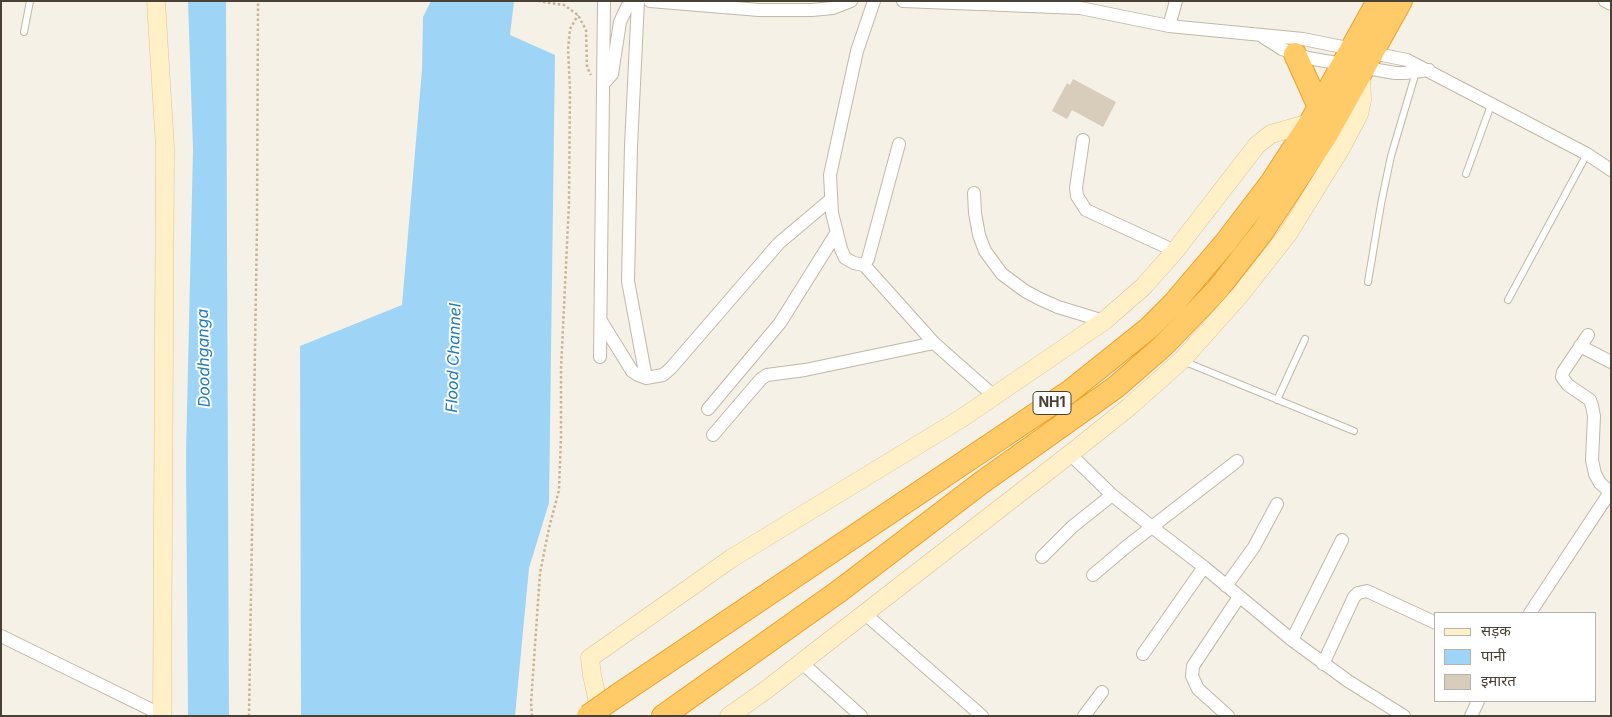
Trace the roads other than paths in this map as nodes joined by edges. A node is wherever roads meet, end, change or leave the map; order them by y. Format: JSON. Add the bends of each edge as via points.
{"nodes":[{"id":1,"x":30,"y":1,"type":"edge"},
{"id":2,"x":156,"y":1,"type":"edge"},
{"id":3,"x":604,"y":1,"type":"edge"},
{"id":4,"x":637,"y":1,"type":"edge"},
{"id":5,"x":650,"y":1,"type":"edge"},
{"id":6,"x":851,"y":1,"type":"edge"},
{"id":7,"x":874,"y":1,"type":"edge"},
{"id":8,"x":903,"y":1,"type":"edge"},
{"id":9,"x":1176,"y":1,"type":"edge"},
{"id":10,"x":1378,"y":1,"type":"edge"},
{"id":11,"x":1402,"y":1,"type":"edge"},
{"id":12,"x":1605,"y":1,"type":"edge"},
{"id":13,"x":976,"y":3,"type":"edge"},
{"id":14,"x":1611,"y":4,"type":"edge"},
{"id":15,"x":1081,"y":5,"type":"edge"},
{"id":16,"x":1169,"y":26,"type":"junction"},
{"id":17,"x":24,"y":32,"type":"dead end"},
{"id":18,"x":1260,"y":36,"type":"junction"},
{"id":19,"x":1295,"y":54,"type":"junction"},
{"id":20,"x":1358,"y":61,"type":"junction"},
{"id":21,"x":1429,"y":70,"type":"junction"},
{"id":22,"x":1416,"y":72,"type":"junction"},
{"id":23,"x":604,"y":83,"type":"junction"},
{"id":24,"x":1491,"y":105,"type":"junction"},
{"id":25,"x":1314,"y":115,"type":"junction"},
{"id":26,"x":1083,"y":140,"type":"dead end"},
{"id":27,"x":899,"y":144,"type":"dead end"},
{"id":28,"x":1587,"y":154,"type":"junction"},
{"id":29,"x":1611,"y":170,"type":"edge"},
{"id":30,"x":1466,"y":174,"type":"dead end"},
{"id":31,"x":974,"y":193,"type":"dead end"},
{"id":32,"x":830,"y":200,"type":"junction"},
{"id":33,"x":837,"y":232,"type":"junction"},
{"id":34,"x":1175,"y":251,"type":"junction"},
{"id":35,"x":864,"y":265,"type":"junction"},
{"id":36,"x":1368,"y":282,"type":"dead end"},
{"id":37,"x":1508,"y":300,"type":"dead end"},
{"id":38,"x":601,"y":321,"type":"junction"},
{"id":39,"x":1104,"y":321,"type":"junction"},
{"id":40,"x":1304,"y":339,"type":"dead end"},
{"id":41,"x":934,"y":343,"type":"junction"},
{"id":42,"x":600,"y":357,"type":"dead end"},
{"id":43,"x":1182,"y":360,"type":"junction"},
{"id":44,"x":1611,"y":362,"type":"edge"},
{"id":45,"x":646,"y":378,"type":"junction"},
{"id":46,"x":995,"y":397,"type":"junction"},
{"id":47,"x":1277,"y":400,"type":"junction"},
{"id":48,"x":708,"y":409,"type":"dead end"},
{"id":49,"x":1354,"y":430,"type":"dead end"},
{"id":50,"x":713,"y":435,"type":"dead end"},
{"id":51,"x":1070,"y":454,"type":"junction"},
{"id":52,"x":1237,"y":462,"type":"dead end"},
{"id":53,"x":1610,"y":492,"type":"edge"},
{"id":54,"x":1112,"y":495,"type":"junction"},
{"id":55,"x":1277,"y":504,"type":"dead end"},
{"id":56,"x":1152,"y":528,"type":"junction"},
{"id":57,"x":1342,"y":540,"type":"dead end"},
{"id":58,"x":1042,"y":557,"type":"dead end"},
{"id":59,"x":1204,"y":567,"type":"junction"},
{"id":60,"x":1093,"y":575,"type":"dead end"},
{"id":61,"x":1226,"y":586,"type":"junction"},
{"id":62,"x":1240,"y":597,"type":"junction"},
{"id":63,"x":1531,"y":612,"type":"edge"},
{"id":64,"x":864,"y":614,"type":"junction"},
{"id":65,"x":1434,"y":622,"type":"edge"},
{"id":66,"x":1,"y":636,"type":"edge"},
{"id":67,"x":1292,"y":640,"type":"junction"},
{"id":68,"x":1143,"y":654,"type":"dead end"},
{"id":69,"x":801,"y":662,"type":"junction"},
{"id":70,"x":1323,"y":664,"type":"junction"},
{"id":71,"x":1102,"y":692,"type":"dead end"},
{"id":72,"x":1478,"y":702,"type":"edge"},
{"id":73,"x":162,"y":716,"type":"edge"},
{"id":74,"x":588,"y":716,"type":"edge"},
{"id":75,"x":601,"y":716,"type":"edge"},
{"id":76,"x":663,"y":716,"type":"edge"},
{"id":77,"x":729,"y":716,"type":"edge"},
{"id":78,"x":861,"y":716,"type":"edge"},
{"id":79,"x":982,"y":716,"type":"edge"},
{"id":80,"x":1084,"y":716,"type":"edge"},
{"id":81,"x":1228,"y":716,"type":"edge"},
{"id":82,"x":1404,"y":716,"type":"edge"},
{"id":83,"x":1471,"y":716,"type":"edge"}],
"edges":[{"from":1,"to":17,"type":"lane"},
{"from":2,"to":73,"type":"main road","via":[[165,148]]},
{"from":3,"to":23,"type":"street"},
{"from":4,"to":23,"type":"street","via":[[627,7],[620,22],[612,74]]},
{"from":4,"to":45,"type":"street","via":[[628,281]]},
{"from":5,"to":6,"type":"street","via":[[759,10],[833,8]]},
{"from":7,"to":32,"type":"street","via":[[857,51],[833,155]]},
{"from":8,"to":13,"type":"street"},
{"from":9,"to":16,"type":"street"},
{"from":10,"to":20,"type":"highway","number":"NH1"},
{"from":11,"to":20,"type":"highway","number":"NH1"},
{"from":12,"to":14,"type":"street"},
{"from":13,"to":15,"type":"street"},
{"from":15,"to":16,"type":"street"},
{"from":16,"to":18,"type":"street"},
{"from":18,"to":19,"type":"street"},
{"from":18,"to":20,"type":"street","via":[[1303,39]]},
{"from":19,"to":20,"type":"street","via":[[1308,58]]},
{"from":19,"to":25,"type":"highway"},
{"from":20,"to":21,"type":"street","via":[[1407,60]]},
{"from":20,"to":22,"type":"street","via":[[1396,73]]},
{"from":20,"to":25,"type":"highway","number":"NH1"},
{"from":20,"to":43,"type":"main road","via":[[1362,100],[1342,148],[1288,234],[1240,295]]},
{"from":20,"to":76,"type":"highway","number":"NH1","via":[[1327,134],[1262,231],[1217,290],[1163,346],[1116,386],[838,592]]},
{"from":21,"to":22,"type":"street"},
{"from":21,"to":24,"type":"street"},
{"from":22,"to":36,"type":"lane","via":[[1381,204]]},
{"from":23,"to":38,"type":"street"},
{"from":24,"to":28,"type":"street"},
{"from":24,"to":30,"type":"lane"},
{"from":25,"to":34,"type":"main road","via":[[1270,134],[1257,145]]},
{"from":25,"to":74,"type":"highway","number":"NH1","bridge":true,"via":[[1270,183],[1226,242],[1174,303],[1118,354],[1040,412]]},
{"from":26,"to":34,"type":"street","via":[[1076,188],[1086,210]]},
{"from":27,"to":35,"type":"street"},
{"from":28,"to":29,"type":"street"},
{"from":28,"to":37,"type":"lane"},
{"from":31,"to":39,"type":"street","via":[[979,235],[985,251],[1002,274],[1040,299]]},
{"from":32,"to":33,"type":"street"},
{"from":32,"to":45,"type":"street","via":[[779,243],[671,368],[663,375]]},
{"from":33,"to":35,"type":"street","via":[[845,258]]},
{"from":33,"to":48,"type":"street","via":[[780,323]]},
{"from":34,"to":39,"type":"main road"},
{"from":35,"to":41,"type":"street"},
{"from":38,"to":42,"type":"street"},
{"from":38,"to":45,"type":"street","via":[[632,371]]},
{"from":39,"to":46,"type":"main road"},
{"from":40,"to":47,"type":"lane"},
{"from":41,"to":46,"type":"street"},
{"from":41,"to":50,"type":"street","via":[[767,375],[760,379]]},
{"from":43,"to":47,"type":"lane"},
{"from":43,"to":51,"type":"main road"},
{"from":44,"to":53,"type":"street","via":[[1584,341],[1562,372],[1568,385],[1590,400],[1594,416],[1592,460],[1595,474]]},
{"from":46,"to":75,"type":"main road","via":[[732,558],[590,658]]},
{"from":47,"to":49,"type":"lane"},
{"from":51,"to":54,"type":"street"},
{"from":51,"to":64,"type":"main road"},
{"from":52,"to":56,"type":"street"},
{"from":53,"to":63,"type":"street"},
{"from":54,"to":56,"type":"street"},
{"from":54,"to":58,"type":"street","via":[[1072,526]]},
{"from":55,"to":61,"type":"street","via":[[1254,547]]},
{"from":56,"to":59,"type":"street"},
{"from":56,"to":60,"type":"street"},
{"from":57,"to":67,"type":"street"},
{"from":59,"to":61,"type":"street"},
{"from":59,"to":68,"type":"street"},
{"from":61,"to":62,"type":"street"},
{"from":62,"to":67,"type":"street"},
{"from":62,"to":81,"type":"street","via":[[1193,666],[1192,676],[1198,689]]},
{"from":64,"to":69,"type":"main road"},
{"from":64,"to":79,"type":"street"},
{"from":65,"to":70,"type":"street","via":[[1367,591],[1358,593]]},
{"from":66,"to":73,"type":"street"},
{"from":67,"to":70,"type":"street"},
{"from":69,"to":77,"type":"main road"},
{"from":69,"to":78,"type":"street"},
{"from":70,"to":82,"type":"street"},
{"from":71,"to":80,"type":"street"},
{"from":72,"to":83,"type":"street"}]}
